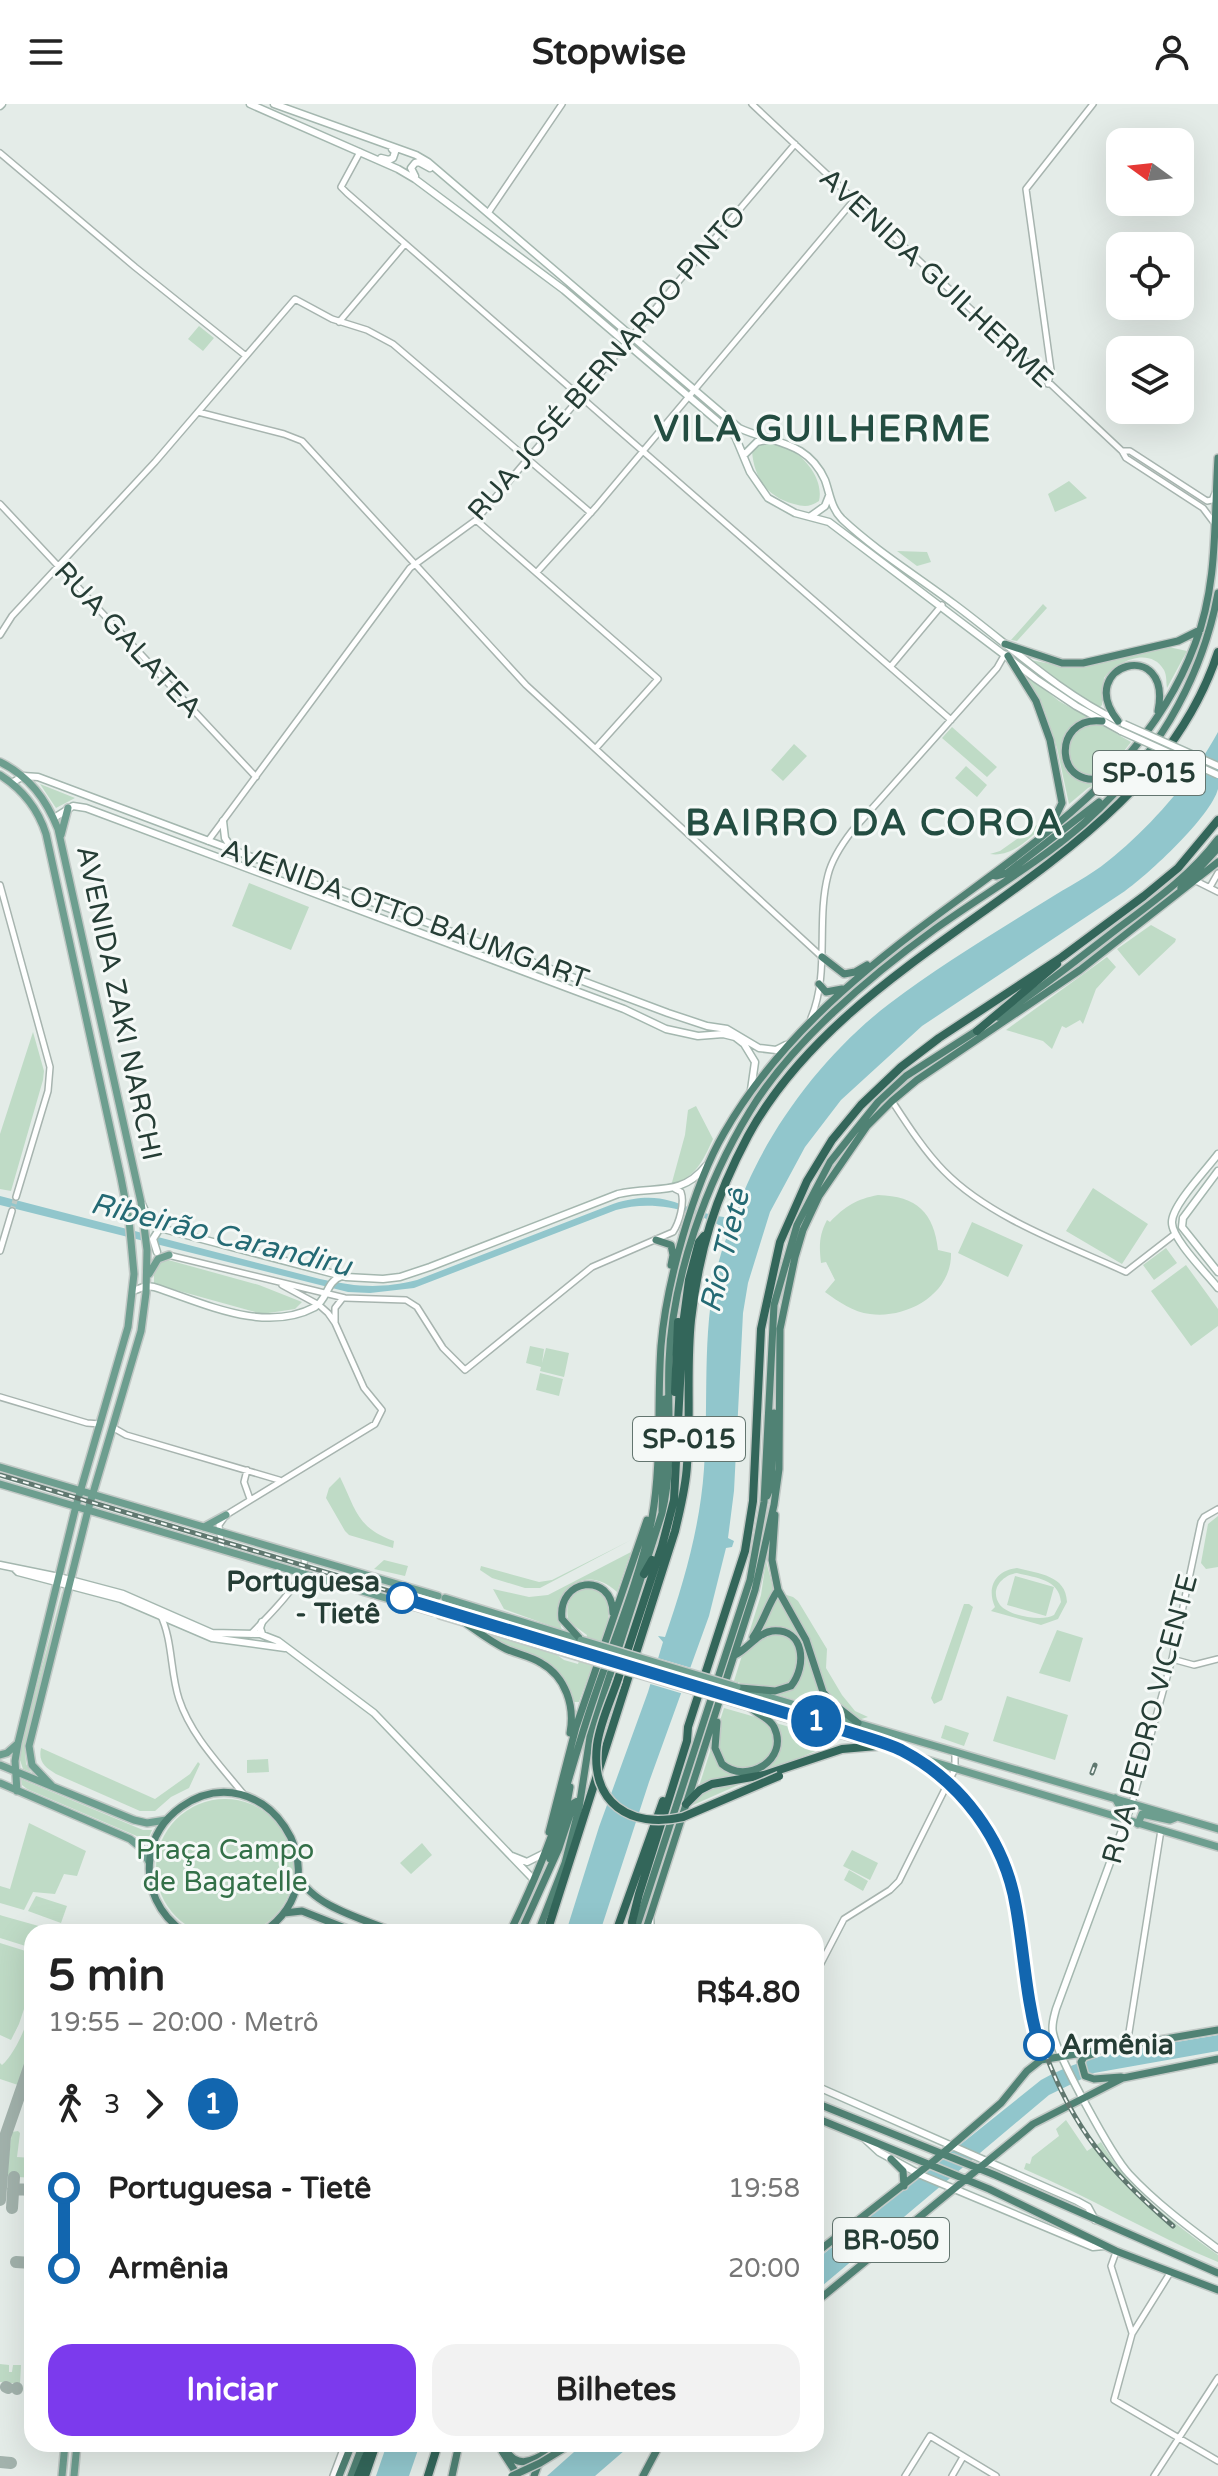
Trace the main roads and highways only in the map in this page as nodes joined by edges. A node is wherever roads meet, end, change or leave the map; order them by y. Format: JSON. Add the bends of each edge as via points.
{"nodes":[{"id":1,"x":250,"y":104,"type":"edge"},
{"id":2,"x":274,"y":104,"type":"edge"},
{"id":3,"x":384,"y":143,"type":"junction"},
{"id":4,"x":363,"y":153,"type":"junction"},
{"id":5,"x":446,"y":178,"type":"junction"},
{"id":6,"x":415,"y":179,"type":"junction"},
{"id":7,"x":498,"y":221,"type":"junction"},
{"id":8,"x":474,"y":222,"type":"junction"},
{"id":9,"x":775,"y":438,"type":"junction"},
{"id":10,"x":744,"y":455,"type":"junction"},
{"id":11,"x":1218,"y":458,"type":"edge"},
{"id":12,"x":1216,"y":479,"type":"edge"},
{"id":13,"x":829,"y":496,"type":"junction"},
{"id":14,"x":811,"y":516,"type":"junction"},
{"id":15,"x":1218,"y":593,"type":"edge"},
{"id":16,"x":1200,"y":630,"type":"junction"},
{"id":17,"x":1005,"y":644,"type":"junction"},
{"id":18,"x":1218,"y":652,"type":"edge"},
{"id":19,"x":1006,"y":655,"type":"junction"},
{"id":20,"x":1157,"y":717,"type":"junction"},
{"id":21,"x":1102,"y":721,"type":"junction"},
{"id":22,"x":1121,"y":725,"type":"junction"},
{"id":23,"x":0,"y":762,"type":"edge"},
{"id":24,"x":1218,"y":766,"type":"edge"},
{"id":25,"x":0,"y":775,"type":"edge"},
{"id":26,"x":1111,"y":775,"type":"junction"},
{"id":27,"x":1218,"y":775,"type":"edge"},
{"id":28,"x":23,"y":776,"type":"junction"},
{"id":29,"x":12,"y":783,"type":"junction"},
{"id":30,"x":1117,"y":789,"type":"junction"},
{"id":31,"x":68,"y":808,"type":"junction"},
{"id":32,"x":40,"y":818,"type":"junction"},
{"id":33,"x":54,"y":818,"type":"junction"},
{"id":34,"x":1218,"y":820,"type":"edge"},
{"id":35,"x":223,"y":821,"type":"road end"},
{"id":36,"x":59,"y":833,"type":"junction"},
{"id":37,"x":1047,"y":833,"type":"junction"},
{"id":38,"x":46,"y":834,"type":"junction"},
{"id":39,"x":1218,"y":839,"type":"edge"},
{"id":40,"x":208,"y":841,"type":"junction"},
{"id":41,"x":187,"y":845,"type":"junction"},
{"id":42,"x":1218,"y":848,"type":"edge"},
{"id":43,"x":232,"y":849,"type":"junction"},
{"id":44,"x":266,"y":862,"type":"junction"},
{"id":45,"x":1218,"y":862,"type":"edge"},
{"id":46,"x":262,"y":874,"type":"junction"},
{"id":47,"x":991,"y":877,"type":"junction"},
{"id":48,"x":1175,"y":896,"type":"junction"},
{"id":49,"x":496,"y":948,"type":"junction"},
{"id":50,"x":505,"y":951,"type":"junction"},
{"id":51,"x":883,"y":956,"type":"junction"},
{"id":52,"x":822,"y":957,"type":"road end"},
{"id":53,"x":1062,"y":957,"type":"junction"},
{"id":54,"x":491,"y":959,"type":"junction"},
{"id":55,"x":501,"y":963,"type":"junction"},
{"id":56,"x":819,"y":984,"type":"road end"},
{"id":57,"x":93,"y":987,"type":"junction"},
{"id":58,"x":844,"y":989,"type":"junction"},
{"id":59,"x":79,"y":990,"type":"junction"},
{"id":60,"x":96,"y":997,"type":"junction"},
{"id":61,"x":82,"y":1003,"type":"junction"},
{"id":62,"x":664,"y":1012,"type":"junction"},
{"id":63,"x":678,"y":1016,"type":"junction"},
{"id":64,"x":659,"y":1026,"type":"junction"},
{"id":65,"x":674,"y":1031,"type":"junction"},
{"id":66,"x":977,"y":1031,"type":"junction"},
{"id":67,"x":795,"y":1038,"type":"junction"},
{"id":68,"x":751,"y":1092,"type":"junction"},
{"id":69,"x":1218,"y":1154,"type":"edge"},
{"id":70,"x":711,"y":1160,"type":"junction"},
{"id":71,"x":1218,"y":1171,"type":"edge"},
{"id":72,"x":141,"y":1202,"type":"junction"},
{"id":73,"x":1183,"y":1218,"type":"junction"},
{"id":74,"x":1172,"y":1219,"type":"junction"},
{"id":75,"x":159,"y":1229,"type":"junction"},
{"id":76,"x":707,"y":1230,"type":"junction"},
{"id":77,"x":131,"y":1233,"type":"junction"},
{"id":78,"x":1175,"y":1234,"type":"junction"},
{"id":79,"x":1188,"y":1234,"type":"junction"},
{"id":80,"x":656,"y":1240,"type":"road end"},
{"id":81,"x":150,"y":1249,"type":"junction"},
{"id":82,"x":169,"y":1255,"type":"road end"},
{"id":83,"x":1218,"y":1272,"type":"edge"},
{"id":84,"x":341,"y":1276,"type":"junction"},
{"id":85,"x":146,"y":1283,"type":"junction"},
{"id":86,"x":1218,"y":1288,"type":"edge"},
{"id":87,"x":133,"y":1291,"type":"junction"},
{"id":88,"x":678,"y":1295,"type":"junction"},
{"id":89,"x":664,"y":1323,"type":"junction"},
{"id":90,"x":779,"y":1370,"type":"junction"},
{"id":91,"x":660,"y":1387,"type":"junction"},
{"id":92,"x":679,"y":1420,"type":"junction"},
{"id":93,"x":99,"y":1427,"type":"junction"},
{"id":94,"x":111,"y":1430,"type":"junction"},
{"id":95,"x":0,"y":1467,"type":"edge"},
{"id":96,"x":99,"y":1471,"type":"junction"},
{"id":97,"x":0,"y":1484,"type":"edge"},
{"id":98,"x":81,"y":1491,"type":"junction"},
{"id":99,"x":92,"y":1494,"type":"junction"},
{"id":100,"x":110,"y":1499,"type":"junction"},
{"id":101,"x":674,"y":1500,"type":"junction"},
{"id":102,"x":764,"y":1502,"type":"junction"},
{"id":103,"x":774,"y":1505,"type":"junction"},
{"id":104,"x":76,"y":1506,"type":"junction"},
{"id":105,"x":653,"y":1507,"type":"junction"},
{"id":106,"x":88,"y":1510,"type":"junction"},
{"id":107,"x":662,"y":1513,"type":"junction"},
{"id":108,"x":226,"y":1515,"type":"road end"},
{"id":109,"x":204,"y":1527,"type":"junction"},
{"id":110,"x":0,"y":1565,"type":"edge"},
{"id":111,"x":644,"y":1574,"type":"junction"},
{"id":112,"x":59,"y":1579,"type":"junction"},
{"id":113,"x":70,"y":1582,"type":"junction"},
{"id":114,"x":778,"y":1590,"type":"junction"},
{"id":115,"x":160,"y":1612,"type":"junction"},
{"id":116,"x":614,"y":1618,"type":"junction"},
{"id":117,"x":262,"y":1622,"type":"road end"},
{"id":118,"x":464,"y":1622,"type":"junction"},
{"id":119,"x":251,"y":1634,"type":"junction"},
{"id":120,"x":262,"y":1634,"type":"junction"},
{"id":121,"x":581,"y":1640,"type":"junction"},
{"id":122,"x":235,"y":1641,"type":"junction"},
{"id":123,"x":748,"y":1646,"type":"junction"},
{"id":124,"x":286,"y":1648,"type":"junction"},
{"id":125,"x":735,"y":1655,"type":"junction"},
{"id":126,"x":738,"y":1688,"type":"junction"},
{"id":127,"x":750,"y":1707,"type":"junction"},
{"id":128,"x":717,"y":1710,"type":"junction"},
{"id":129,"x":858,"y":1723,"type":"junction"},
{"id":130,"x":688,"y":1727,"type":"junction"},
{"id":131,"x":18,"y":1743,"type":"junction"},
{"id":132,"x":877,"y":1746,"type":"junction"},
{"id":133,"x":569,"y":1751,"type":"junction"},
{"id":134,"x":0,"y":1755,"type":"edge"},
{"id":135,"x":818,"y":1757,"type":"junction"},
{"id":136,"x":0,"y":1765,"type":"edge"},
{"id":137,"x":15,"y":1771,"type":"junction"},
{"id":138,"x":1042,"y":1776,"type":"junction"},
{"id":139,"x":568,"y":1781,"type":"junction"},
{"id":140,"x":0,"y":1783,"type":"edge"},
{"id":141,"x":52,"y":1786,"type":"junction"},
{"id":142,"x":1020,"y":1788,"type":"junction"},
{"id":143,"x":17,"y":1791,"type":"junction"},
{"id":144,"x":1115,"y":1798,"type":"junction"},
{"id":145,"x":580,"y":1799,"type":"junction"},
{"id":146,"x":1132,"y":1803,"type":"junction"},
{"id":147,"x":686,"y":1804,"type":"junction"},
{"id":148,"x":1177,"y":1817,"type":"junction"},
{"id":149,"x":166,"y":1820,"type":"junction"},
{"id":150,"x":1128,"y":1821,"type":"junction"},
{"id":151,"x":1138,"y":1824,"type":"junction"},
{"id":152,"x":1218,"y":1829,"type":"edge"},
{"id":153,"x":550,"y":1839,"type":"junction"},
{"id":154,"x":1218,"y":1847,"type":"edge"},
{"id":155,"x":545,"y":1853,"type":"junction"},
{"id":156,"x":511,"y":1856,"type":"junction"},
{"id":157,"x":149,"y":1862,"type":"junction"},
{"id":158,"x":298,"y":1875,"type":"junction"},
{"id":159,"x":546,"y":1879,"type":"junction"},
{"id":160,"x":534,"y":1880,"type":"junction"},
{"id":161,"x":284,"y":1913,"type":"junction"},
{"id":162,"x":169,"y":1920,"type":"junction"},
{"id":163,"x":172,"y":1924,"type":"edge"},
{"id":164,"x":174,"y":1924,"type":"edge"},
{"id":165,"x":272,"y":1924,"type":"edge"},
{"id":166,"x":334,"y":1924,"type":"edge"},
{"id":167,"x":375,"y":1924,"type":"edge"},
{"id":168,"x":514,"y":1924,"type":"edge"},
{"id":169,"x":525,"y":1924,"type":"edge"},
{"id":170,"x":541,"y":1924,"type":"edge"},
{"id":171,"x":550,"y":1924,"type":"edge"},
{"id":172,"x":619,"y":1924,"type":"edge"},
{"id":173,"x":634,"y":1924,"type":"edge"},
{"id":174,"x":637,"y":1924,"type":"edge"},
{"id":175,"x":648,"y":1924,"type":"edge"},
{"id":176,"x":1218,"y":2030,"type":"edge"},
{"id":177,"x":1101,"y":2050,"type":"junction"},
{"id":178,"x":1062,"y":2055,"type":"junction"},
{"id":179,"x":1218,"y":2059,"type":"edge"},
{"id":180,"x":1123,"y":2078,"type":"junction"},
{"id":181,"x":824,"y":2091,"type":"edge"},
{"id":182,"x":1083,"y":2097,"type":"junction"},
{"id":183,"x":824,"y":2106,"type":"edge"},
{"id":184,"x":824,"y":2122,"type":"edge"},
{"id":185,"x":866,"y":2140,"type":"junction"},
{"id":186,"x":953,"y":2147,"type":"junction"},
{"id":187,"x":943,"y":2155,"type":"junction"},
{"id":188,"x":891,"y":2159,"type":"junction"},
{"id":189,"x":987,"y":2162,"type":"junction"},
{"id":190,"x":929,"y":2166,"type":"junction"},
{"id":191,"x":978,"y":2169,"type":"junction"},
{"id":192,"x":920,"y":2174,"type":"junction"},
{"id":193,"x":962,"y":2178,"type":"junction"},
{"id":194,"x":904,"y":2186,"type":"junction"},
{"id":195,"x":950,"y":2188,"type":"junction"},
{"id":196,"x":1095,"y":2220,"type":"junction"},
{"id":197,"x":1104,"y":2246,"type":"junction"},
{"id":198,"x":824,"y":2247,"type":"edge"},
{"id":199,"x":1218,"y":2249,"type":"edge"},
{"id":200,"x":1218,"y":2271,"type":"edge"},
{"id":201,"x":1217,"y":2291,"type":"edge"},
{"id":202,"x":824,"y":2295,"type":"edge"},
{"id":203,"x":64,"y":2452,"type":"edge"},
{"id":204,"x":76,"y":2452,"type":"edge"},
{"id":205,"x":349,"y":2452,"type":"edge"},
{"id":206,"x":360,"y":2452,"type":"edge"},
{"id":207,"x":369,"y":2452,"type":"edge"},
{"id":208,"x":371,"y":2452,"type":"edge"},
{"id":209,"x":436,"y":2452,"type":"edge"},
{"id":210,"x":457,"y":2452,"type":"edge"},
{"id":211,"x":504,"y":2452,"type":"edge"},
{"id":212,"x":509,"y":2452,"type":"edge"},
{"id":213,"x":547,"y":2452,"type":"edge"},
{"id":214,"x":558,"y":2452,"type":"edge"},
{"id":215,"x":656,"y":2452,"type":"edge"},
{"id":216,"x":543,"y":2455,"type":"junction"},
{"id":217,"x":62,"y":2476,"type":"edge"},
{"id":218,"x":74,"y":2476,"type":"edge"},
{"id":219,"x":339,"y":2476,"type":"edge"},
{"id":220,"x":351,"y":2476,"type":"edge"},
{"id":221,"x":358,"y":2476,"type":"edge"},
{"id":222,"x":365,"y":2476,"type":"edge"},
{"id":223,"x":428,"y":2476,"type":"edge"},
{"id":224,"x":452,"y":2476,"type":"edge"},
{"id":225,"x":515,"y":2476,"type":"edge"},
{"id":226,"x":534,"y":2476,"type":"edge"},
{"id":227,"x":643,"y":2476,"type":"edge"}],
"edges":[{"from":1,"to":4,"type":"main road"},
{"from":2,"to":3,"type":"main road"},
{"from":3,"to":4,"type":"main road","via":[[395,150],[391,159]]},
{"from":3,"to":5,"type":"main road","via":[[423,159]]},
{"from":4,"to":6,"type":"main road"},
{"from":5,"to":6,"type":"main road","via":[[418,162],[411,168]]},
{"from":5,"to":7,"type":"main road"},
{"from":6,"to":8,"type":"main road"},
{"from":7,"to":8,"type":"main road","via":[[501,236]]},
{"from":7,"to":9,"type":"main road","via":[[739,428]]},
{"from":8,"to":10,"type":"main road","via":[[564,290],[735,436]]},
{"from":9,"to":10,"type":"main road","via":[[757,442]]},
{"from":9,"to":13,"type":"main road","via":[[811,460]]},
{"from":10,"to":14,"type":"main road","via":[[768,498]]},
{"from":11,"to":12,"type":"highway"},
{"from":12,"to":16,"type":"highway","via":[[1212,575]]},
{"from":13,"to":14,"type":"main road"},
{"from":13,"to":17,"type":"main road","via":[[842,519]]},
{"from":14,"to":19,"type":"main road","via":[[829,522]]},
{"from":15,"to":30,"type":"highway","via":[[1190,686],[1144,759]]},
{"from":16,"to":17,"type":"highway","via":[[1178,641],[1083,663],[1062,663]]},
{"from":16,"to":20,"type":"highway"},
{"from":17,"to":22,"type":"main road"},
{"from":18,"to":76,"type":"highway","number":"SP-015","via":[[1194,709],[1126,797],[1089,831],[894,976],[811,1051],[750,1134]]},
{"from":19,"to":21,"type":"main road"},
{"from":19,"to":37,"type":"highway","via":[[1036,701],[1050,740],[1062,803]]},
{"from":20,"to":22,"type":"highway","via":[[1162,694],[1158,678],[1146,668],[1130,666],[1114,674],[1105,690],[1106,704]]},
{"from":20,"to":26,"type":"highway"},
{"from":21,"to":22,"type":"main road"},
{"from":21,"to":26,"type":"highway","via":[[1076,727],[1064,755],[1080,777]]},
{"from":22,"to":24,"type":"main road","bridge":true},
{"from":22,"to":27,"type":"main road","bridge":true},
{"from":23,"to":28,"type":"main road","name":"AVENIDA ZAKI NARCHI"},
{"from":25,"to":29,"type":"main road","name":"AVENIDA ZAKI NARCHI"},
{"from":26,"to":37,"type":"highway"},
{"from":28,"to":29,"type":"main road"},
{"from":28,"to":33,"type":"main road","name":"AVENIDA ZAKI NARCHI"},
{"from":28,"to":40,"type":"main road","name":"AVENIDA OTTO BAUMGART","via":[[38,777]]},
{"from":29,"to":32,"type":"main road","name":"AVENIDA ZAKI NARCHI"},
{"from":30,"to":47,"type":"highway","via":[[1007,873]]},
{"from":30,"to":88,"type":"highway","via":[[1051,849],[935,928],[807,1040],[752,1107],[702,1209]]},
{"from":31,"to":33,"type":"main road"},
{"from":31,"to":36,"type":"main road"},
{"from":31,"to":41,"type":"main road","name":"AVENIDA OTTO BAUMGART","via":[[86,808]]},
{"from":32,"to":33,"type":"main road"},
{"from":32,"to":38,"type":"main road","name":"AVENIDA ZAKI NARCHI"},
{"from":33,"to":36,"type":"main road","name":"AVENIDA ZAKI NARCHI"},
{"from":34,"to":53,"type":"highway","number":"SP-015","via":[[1178,868]]},
{"from":35,"to":43,"type":"main road"},
{"from":36,"to":38,"type":"main road","via":[[51,828]]},
{"from":36,"to":57,"type":"main road","name":"AVENIDA ZAKI NARCHI"},
{"from":37,"to":47,"type":"highway"},
{"from":38,"to":59,"type":"main road","name":"AVENIDA ZAKI NARCHI"},
{"from":39,"to":66,"type":"highway","via":[[1149,905]]},
{"from":40,"to":41,"type":"main road"},
{"from":40,"to":43,"type":"main road","name":"AVENIDA OTTO BAUMGART"},
{"from":41,"to":46,"type":"main road","name":"AVENIDA OTTO BAUMGART"},
{"from":42,"to":48,"type":"highway"},
{"from":43,"to":44,"type":"main road","name":"AVENIDA OTTO BAUMGART"},
{"from":44,"to":46,"type":"main road"},
{"from":44,"to":49,"type":"main road","name":"AVENIDA OTTO BAUMGART"},
{"from":45,"to":48,"type":"highway"},
{"from":46,"to":54,"type":"main road","name":"AVENIDA OTTO BAUMGART"},
{"from":47,"to":51,"type":"highway"},
{"from":48,"to":90,"type":"highway","via":[[1080,970],[940,1064],[867,1126],[810,1214],[788,1281]]},
{"from":49,"to":50,"type":"main road","name":"AVENIDA OTTO BAUMGART"},
{"from":49,"to":54,"type":"main road"},
{"from":50,"to":55,"type":"main road","via":[[499,956]]},
{"from":50,"to":62,"type":"main road","name":"AVENIDA OTTO BAUMGART"},
{"from":51,"to":52,"type":"highway","via":[[848,975]]},
{"from":51,"to":58,"type":"highway"},
{"from":53,"to":66,"type":"highway"},
{"from":53,"to":130,"type":"highway","number":"SP-015","via":[[901,1067],[832,1140],[797,1201],[777,1252],[761,1329],[753,1501],[745,1551]]},
{"from":54,"to":55,"type":"main road","name":"AVENIDA OTTO BAUMGART"},
{"from":55,"to":64,"type":"main road","name":"AVENIDA OTTO BAUMGART"},
{"from":56,"to":58,"type":"highway","via":[[828,993]]},
{"from":57,"to":59,"type":"main road"},
{"from":57,"to":60,"type":"main road","name":"AVENIDA ZAKI NARCHI"},
{"from":58,"to":67,"type":"highway"},
{"from":59,"to":61,"type":"main road","name":"AVENIDA ZAKI NARCHI"},
{"from":60,"to":61,"type":"main road"},
{"from":60,"to":72,"type":"main road","name":"AVENIDA ZAKI NARCHI"},
{"from":61,"to":77,"type":"main road","name":"AVENIDA ZAKI NARCHI"},
{"from":62,"to":63,"type":"main road","name":"AVENIDA OTTO BAUMGART"},
{"from":62,"to":64,"type":"main road"},
{"from":63,"to":65,"type":"main road","via":[[680,1026]]},
{"from":63,"to":67,"type":"main road","name":"AVENIDA OTTO BAUMGART","via":[[727,1029],[771,1050]]},
{"from":64,"to":65,"type":"main road","name":"AVENIDA OTTO BAUMGART"},
{"from":65,"to":68,"type":"main road","name":"AVENIDA OTTO BAUMGART","via":[[729,1035],[744,1044],[755,1062]]},
{"from":66,"to":102,"type":"highway","via":[[906,1076],[878,1102],[830,1162],[797,1225],[774,1305]]},
{"from":67,"to":68,"type":"highway"},
{"from":68,"to":70,"type":"highway"},
{"from":69,"to":74,"type":"main road"},
{"from":70,"to":84,"type":"main road","via":[[690,1183],[675,1189],[618,1194],[400,1277]]},
{"from":70,"to":89,"type":"highway","via":[[676,1263]]},
{"from":71,"to":73,"type":"main road"},
{"from":72,"to":75,"type":"main road"},
{"from":72,"to":81,"type":"main road","name":"AVENIDA ZAKI NARCHI"},
{"from":73,"to":74,"type":"main road"},
{"from":73,"to":79,"type":"main road"},
{"from":74,"to":78,"type":"main road"},
{"from":75,"to":81,"type":"main road"},
{"from":75,"to":84,"type":"main road"},
{"from":76,"to":92,"type":"highway","via":[[699,1242],[685,1305]]},
{"from":76,"to":171,"type":"highway","number":"SP-015","via":[[691,1320],[687,1469],[675,1531]]},
{"from":77,"to":81,"type":"main road","via":[[140,1246]]},
{"from":77,"to":87,"type":"main road","name":"AVENIDA ZAKI NARCHI"},
{"from":78,"to":79,"type":"main road"},
{"from":78,"to":86,"type":"main road"},
{"from":79,"to":83,"type":"main road"},
{"from":80,"to":89,"type":"highway","via":[[673,1249]]},
{"from":81,"to":85,"type":"main road","name":"AVENIDA ZAKI NARCHI"},
{"from":82,"to":85,"type":"main road","via":[[154,1264]]},
{"from":84,"to":85,"type":"main road","via":[[319,1305],[291,1317],[252,1317]]},
{"from":85,"to":87,"type":"main road"},
{"from":85,"to":94,"type":"main road","name":"AVENIDA ZAKI NARCHI","via":[[141,1331]]},
{"from":87,"to":93,"type":"main road","name":"AVENIDA ZAKI NARCHI","via":[[126,1336]]},
{"from":88,"to":92,"type":"highway"},
{"from":88,"to":107,"type":"highway","via":[[669,1360],[669,1477]]},
{"from":89,"to":91,"type":"highway"},
{"from":90,"to":102,"type":"highway","via":[[771,1486]]},
{"from":90,"to":103,"type":"highway"},
{"from":91,"to":105,"type":"highway"},
{"from":91,"to":107,"type":"highway","via":[[665,1393]]},
{"from":92,"to":101,"type":"highway"},
{"from":93,"to":94,"type":"main road","via":[[107,1424]]},
{"from":93,"to":94,"type":"main road","via":[[104,1434]]},
{"from":93,"to":98,"type":"main road","name":"AVENIDA ZAKI NARCHI"},
{"from":94,"to":96,"type":"main road","name":"AVENIDA ZAKI NARCHI"},
{"from":95,"to":98,"type":"main road"},
{"from":96,"to":99,"type":"main road","name":"AVENIDA ZAKI NARCHI"},
{"from":96,"to":100,"type":"main road","via":[[100,1487]]},
{"from":97,"to":104,"type":"main road"},
{"from":98,"to":99,"type":"main road"},
{"from":98,"to":104,"type":"main road","name":"AVENIDA ZAKI NARCHI"},
{"from":99,"to":100,"type":"main road"},
{"from":99,"to":106,"type":"main road","name":"AVENIDA ZAKI NARCHI"},
{"from":100,"to":109,"type":"main road"},
{"from":101,"to":111,"type":"highway"},
{"from":101,"to":135,"type":"highway","bridge":true,"via":[[601,1729],[597,1756],[604,1790],[620,1809],[644,1820],[669,1820]]},
{"from":102,"to":174,"type":"highway","via":[[750,1580]]},
{"from":103,"to":114,"type":"highway","via":[[772,1560]]},
{"from":103,"to":125,"type":"highway"},
{"from":104,"to":106,"type":"main road"},
{"from":104,"to":112,"type":"main road","name":"AVENIDA ZAKI NARCHI"},
{"from":105,"to":116,"type":"highway"},
{"from":105,"to":139,"type":"highway","via":[[643,1553]]},
{"from":106,"to":113,"type":"main road","name":"AVENIDA ZAKI NARCHI"},
{"from":106,"to":118,"type":"main road"},
{"from":107,"to":111,"type":"highway"},
{"from":108,"to":109,"type":"main road"},
{"from":109,"to":121,"type":"main road"},
{"from":110,"to":112,"type":"main road"},
{"from":111,"to":145,"type":"highway","via":[[590,1737]]},
{"from":112,"to":113,"type":"main road"},
{"from":112,"to":131,"type":"main road","name":"AVENIDA ZAKI NARCHI"},
{"from":113,"to":115,"type":"main road"},
{"from":113,"to":141,"type":"main road","name":"AVENIDA ZAKI NARCHI","via":[[28,1751],[32,1765]]},
{"from":114,"to":123,"type":"highway"},
{"from":114,"to":129,"type":"highway","via":[[809,1648],[823,1692]]},
{"from":115,"to":119,"type":"main road","via":[[212,1633]]},
{"from":115,"to":122,"type":"main road","via":[[208,1637]]},
{"from":116,"to":121,"type":"highway","via":[[612,1601],[602,1588],[588,1584],[571,1591],[563,1602],[562,1619]]},
{"from":116,"to":133,"type":"highway"},
{"from":117,"to":120,"type":"main road"},
{"from":118,"to":127,"type":"main road","bridge":true},
{"from":118,"to":133,"type":"highway","via":[[504,1648],[540,1662],[563,1683],[572,1712]]},
{"from":119,"to":120,"type":"main road"},
{"from":119,"to":122,"type":"main road"},
{"from":120,"to":124,"type":"main road"},
{"from":121,"to":126,"type":"main road","bridge":true},
{"from":122,"to":124,"type":"main road"},
{"from":123,"to":125,"type":"highway"},
{"from":123,"to":126,"type":"highway","via":[[763,1634],[780,1632],[797,1644],[802,1666],[784,1690]]},
{"from":124,"to":156,"type":"main road","via":[[375,1715]]},
{"from":125,"to":128,"type":"highway"},
{"from":126,"to":129,"type":"main road"},
{"from":127,"to":128,"type":"highway","via":[[770,1722],[777,1740],[773,1758],[757,1770],[739,1773],[725,1768],[717,1757]]},
{"from":127,"to":132,"type":"main road"},
{"from":128,"to":147,"type":"highway"},
{"from":129,"to":138,"type":"main road"},
{"from":130,"to":172,"type":"highway","number":"SP-015"},
{"from":130,"to":173,"type":"highway"},
{"from":131,"to":134,"type":"main road"},
{"from":131,"to":137,"type":"main road","name":"AVENIDA ZAKI NARCHI"},
{"from":132,"to":135,"type":"highway"},
{"from":132,"to":142,"type":"main road"},
{"from":133,"to":153,"type":"highway"},
{"from":135,"to":147,"type":"highway","via":[[759,1777],[712,1784]]},
{"from":136,"to":137,"type":"main road"},
{"from":137,"to":141,"type":"main road"},
{"from":137,"to":143,"type":"main road","name":"AVENIDA ZAKI NARCHI"},
{"from":138,"to":142,"type":"main road","via":[[1034,1786]]},
{"from":138,"to":144,"type":"main road"},
{"from":139,"to":153,"type":"highway"},
{"from":139,"to":159,"type":"highway","via":[[571,1787]]},
{"from":140,"to":143,"type":"main road"},
{"from":141,"to":149,"type":"main road","via":[[134,1820]]},
{"from":142,"to":150,"type":"main road"},
{"from":143,"to":157,"type":"main road","via":[[130,1839]]},
{"from":144,"to":146,"type":"main road"},
{"from":144,"to":150,"type":"main road"},
{"from":145,"to":159,"type":"highway"},
{"from":145,"to":170,"type":"highway","via":[[565,1863]]},
{"from":146,"to":148,"type":"main road"},
{"from":146,"to":150,"type":"main road","name":"RUA PEDRO VICENTE"},
{"from":147,"to":175,"type":"highway"},
{"from":148,"to":151,"type":"main road","via":[[1142,1814]]},
{"from":148,"to":152,"type":"main road"},
{"from":149,"to":157,"type":"highway"},
{"from":149,"to":158,"type":"highway","via":[[196,1798],[245,1796],[268,1807],[285,1825],[297,1851]]},
{"from":150,"to":151,"type":"main road"},
{"from":150,"to":178,"type":"main road","name":"RUA PEDRO VICENTE","via":[[1053,2018],[1052,2032]]},
{"from":151,"to":154,"type":"main road"},
{"from":153,"to":155,"type":"highway"},
{"from":155,"to":156,"type":"main road","via":[[527,1862]]},
{"from":155,"to":160,"type":"highway"},
{"from":156,"to":160,"type":"main road"},
{"from":157,"to":162,"type":"highway","via":[[153,1893]]},
{"from":158,"to":161,"type":"highway"},
{"from":158,"to":167,"type":"highway","via":[[315,1897]]},
{"from":159,"to":169,"type":"highway"},
{"from":160,"to":168,"type":"highway"},
{"from":161,"to":165,"type":"highway"},
{"from":161,"to":166,"type":"highway","via":[[302,1911]]},
{"from":162,"to":163,"type":"main road"},
{"from":162,"to":164,"type":"highway"},
{"from":176,"to":177,"type":"highway","number":"BR-050"},
{"from":177,"to":178,"type":"highway","number":"BR-050"},
{"from":177,"to":180,"type":"highway","via":[[1081,2062],[1085,2076]]},
{"from":178,"to":182,"type":"main road","name":"RUA PEDRO VICENTE"},
{"from":178,"to":186,"type":"highway","number":"BR-050","via":[[1036,2063]]},
{"from":179,"to":180,"type":"highway","number":"BR-050"},
{"from":180,"to":182,"type":"highway","number":"BR-050"},
{"from":181,"to":186,"type":"main road"},
{"from":182,"to":189,"type":"highway","number":"BR-050","via":[[1030,2126]]},
{"from":182,"to":199,"type":"main road","name":"RUA PEDRO VICENTE","via":[[1129,2174]]},
{"from":183,"to":187,"type":"highway"},
{"from":184,"to":185,"type":"highway"},
{"from":185,"to":188,"type":"main road"},
{"from":185,"to":190,"type":"highway"},
{"from":186,"to":187,"type":"highway","number":"BR-050"},
{"from":186,"to":189,"type":"main road"},
{"from":187,"to":190,"type":"highway","number":"BR-050"},
{"from":187,"to":191,"type":"highway"},
{"from":188,"to":192,"type":"main road"},
{"from":188,"to":194,"type":"highway","via":[[903,2171]]},
{"from":189,"to":191,"type":"highway","number":"BR-050"},
{"from":189,"to":196,"type":"main road","via":[[1085,2205]]},
{"from":190,"to":192,"type":"highway","number":"BR-050"},
{"from":190,"to":193,"type":"highway"},
{"from":191,"to":193,"type":"highway","number":"BR-050"},
{"from":191,"to":196,"type":"highway"},
{"from":192,"to":194,"type":"highway","number":"BR-050"},
{"from":192,"to":195,"type":"main road"},
{"from":193,"to":195,"type":"highway","number":"BR-050"},
{"from":193,"to":197,"type":"highway"},
{"from":194,"to":198,"type":"highway","number":"BR-050"},
{"from":195,"to":197,"type":"main road","via":[[1093,2247]]},
{"from":195,"to":202,"type":"highway","number":"BR-050"},
{"from":196,"to":200,"type":"highway"},
{"from":197,"to":201,"type":"highway"},
{"from":203,"to":217,"type":"main road"},
{"from":204,"to":218,"type":"main road"},
{"from":205,"to":219,"type":"highway"},
{"from":206,"to":220,"type":"highway"},
{"from":207,"to":221,"type":"highway"},
{"from":208,"to":222,"type":"highway"},
{"from":209,"to":223,"type":"highway"},
{"from":210,"to":224,"type":"highway"},
{"from":211,"to":225,"type":"highway"},
{"from":212,"to":216,"type":"highway","via":[[519,2461]]},
{"from":213,"to":216,"type":"highway"},
{"from":214,"to":225,"type":"highway","bridge":true},
{"from":215,"to":227,"type":"highway"},
{"from":216,"to":226,"type":"highway"}]}
